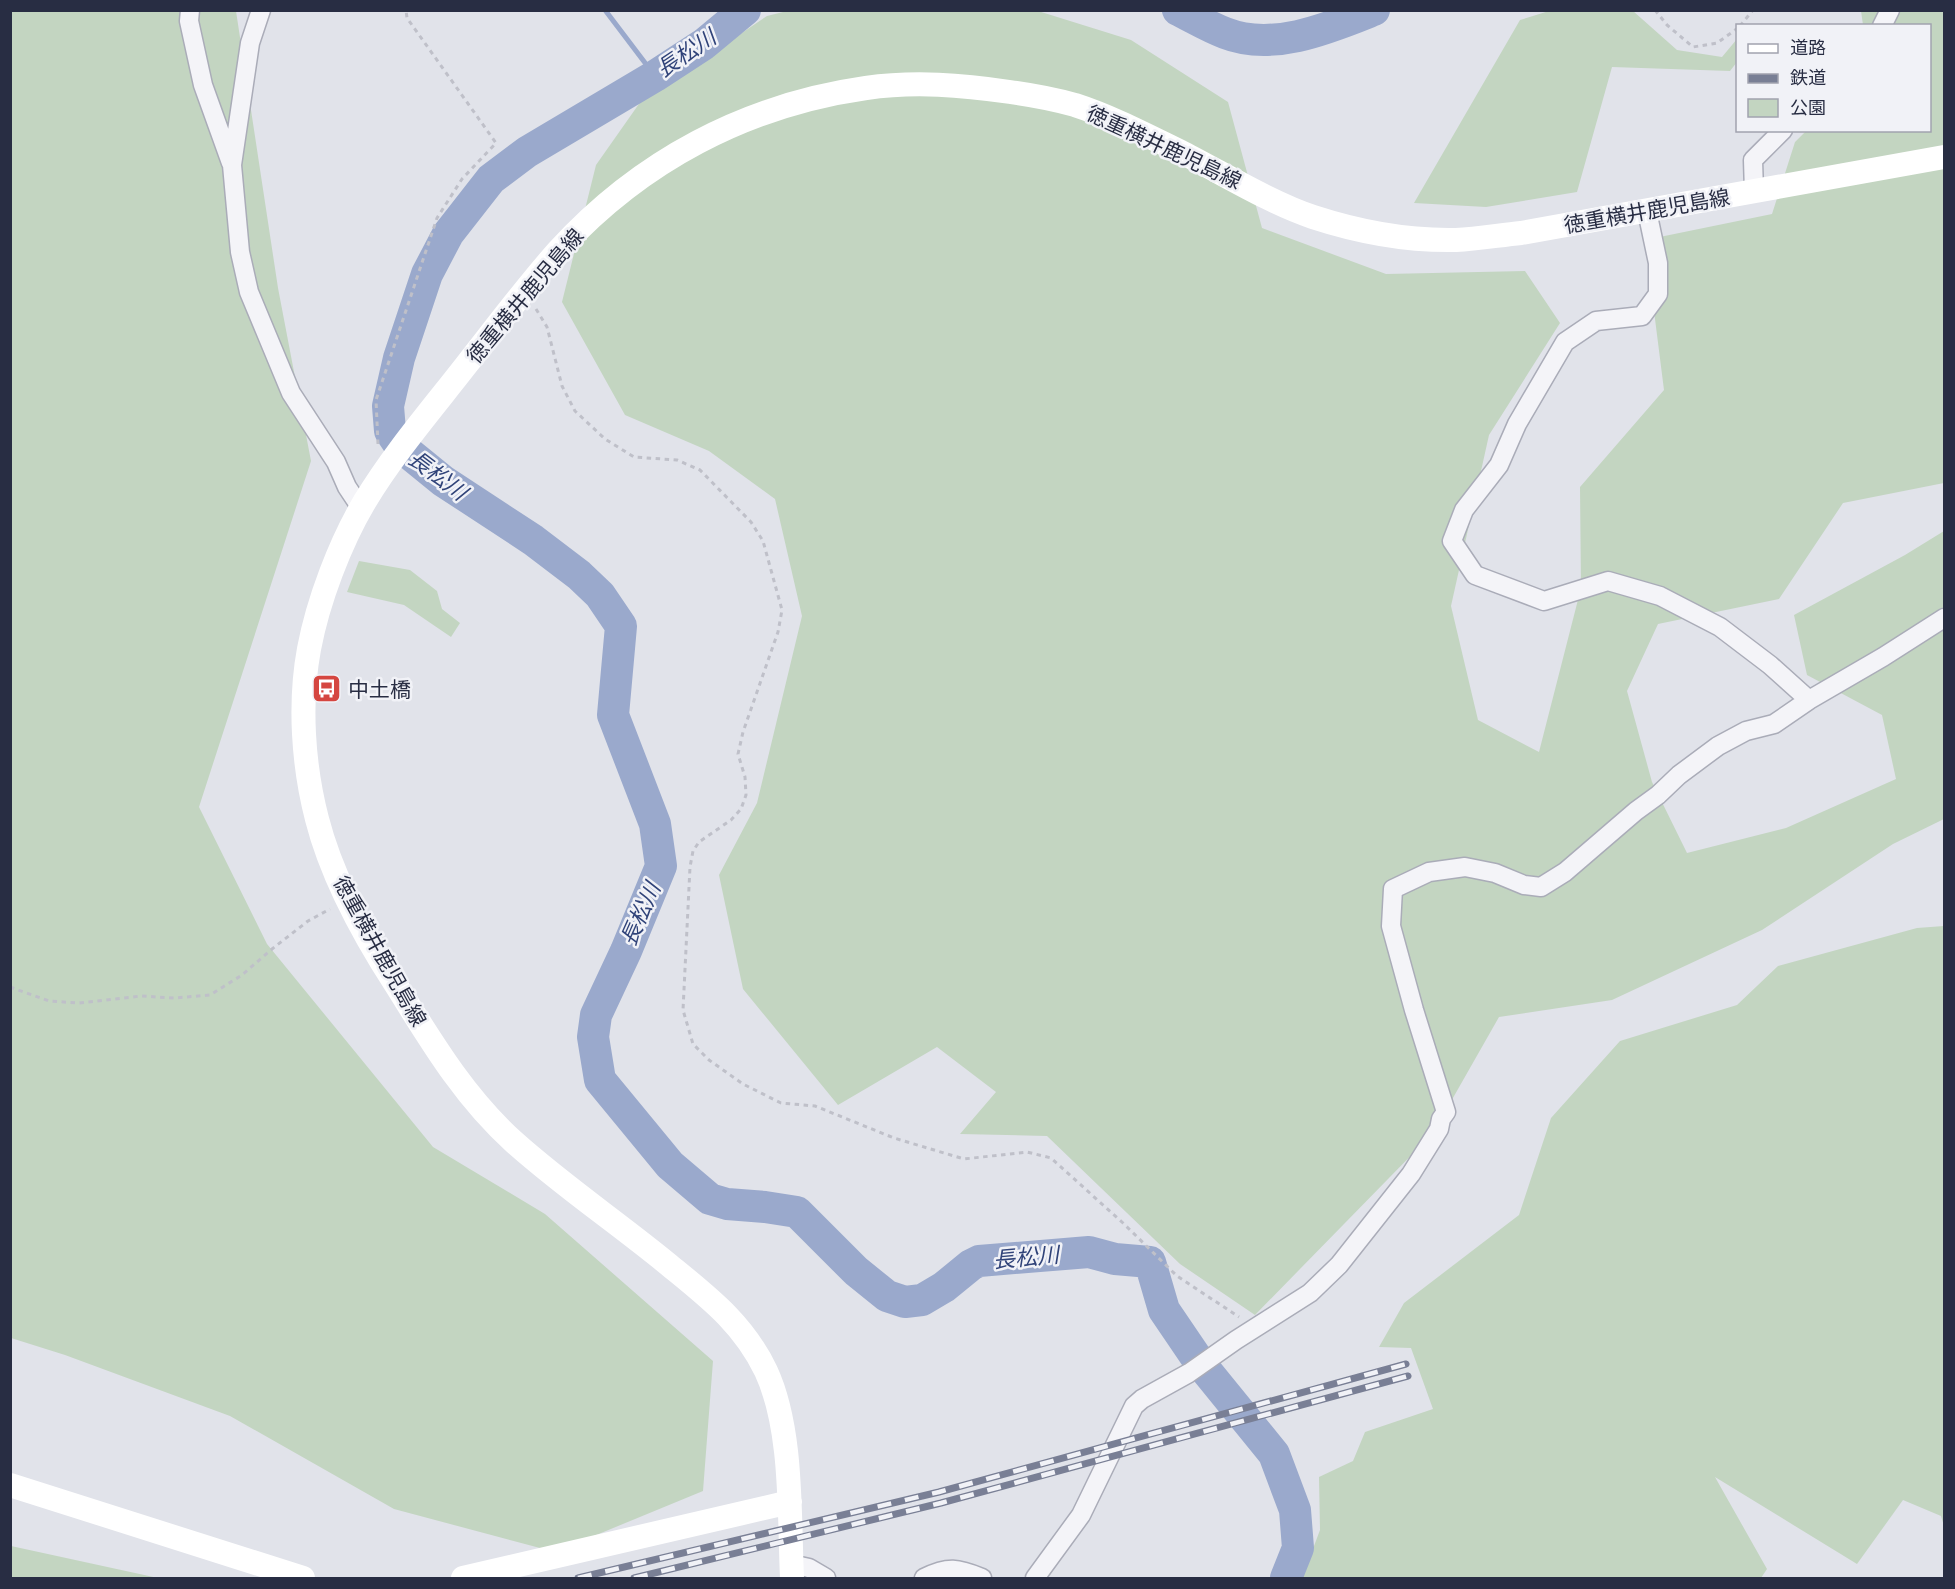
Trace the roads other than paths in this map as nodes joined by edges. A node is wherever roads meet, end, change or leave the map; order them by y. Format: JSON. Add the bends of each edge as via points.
{"nodes":[{"id":1,"x":190,"y":10,"type":"edge"},
{"id":2,"x":261,"y":10,"type":"edge"},
{"id":3,"x":1890,"y":10,"type":"edge"},
{"id":4,"x":1883,"y":24,"type":"edge"},
{"id":5,"x":1781,"y":132,"type":"edge"},
{"id":6,"x":1944,"y":157,"type":"edge"},
{"id":7,"x":231,"y":165,"type":"junction"},
{"id":8,"x":1754,"y":192,"type":"junction"},
{"id":9,"x":1647,"y":211,"type":"junction"},
{"id":10,"x":361,"y":508,"type":"junction"},
{"id":11,"x":1944,"y":619,"type":"edge"},
{"id":12,"x":1809,"y":700,"type":"junction"},
{"id":13,"x":10,"y":1485,"type":"edge"},
{"id":14,"x":789,"y":1502,"type":"junction"},
{"id":15,"x":791,"y":1571,"type":"edge"},
{"id":16,"x":303,"y":1578,"type":"edge"},
{"id":17,"x":463,"y":1578,"type":"edge"},
{"id":18,"x":826,"y":1578,"type":"edge"},
{"id":19,"x":924,"y":1578,"type":"edge"},
{"id":20,"x":982,"y":1578,"type":"edge"},
{"id":21,"x":1035,"y":1578,"type":"edge"}],
"edges":[{"from":1,"to":7,"type":"street","via":[[203,86]]},
{"from":2,"to":7,"type":"street","via":[[250,43]]},
{"from":3,"to":4,"type":"street"},
{"from":5,"to":8,"type":"street","via":[[1753,160]]},
{"from":6,"to":8,"type":"main road","name":"徳重横井鹿児島線"},
{"from":7,"to":10,"type":"street","via":[[240,252],[249,292],[291,393]]},
{"from":8,"to":9,"type":"main road","name":"徳重横井鹿児島線"},
{"from":9,"to":10,"type":"main road","name":"徳重横井鹿児島線","via":[[1460,240],[1387,236],[1309,216],[1114,120],[1071,104],[953,84],[868,88],[814,98],[754,115],[702,140],[659,164],[596,213],[524,292],[429,412]]},
{"from":9,"to":12,"type":"street","via":[[1659,263],[1658,294],[1642,316],[1596,321],[1565,342],[1517,424],[1499,465],[1464,510],[1452,541],[1475,574],[1544,601],[1608,581],[1660,596],[1720,627]]},
{"from":10,"to":14,"type":"main road","name":"徳重横井鹿児島線","via":[[326,587],[309,648],[305,693],[310,788],[331,862],[381,962],[449,1069],[488,1116],[552,1174],[722,1308],[746,1337],[766,1372],[781,1416]]},
{"from":11,"to":12,"type":"street"},
{"from":12,"to":21,"type":"street","via":[[1774,724],[1746,730],[1718,746],[1565,872],[1541,886],[1524,885],[1495,873],[1465,867],[1429,872],[1393,889],[1391,926],[1446,1112],[1439,1129],[1411,1174],[1339,1265],[1310,1293],[1134,1406],[1081,1515]]},
{"from":13,"to":16,"type":"main road"},
{"from":14,"to":15,"type":"main road","name":"徳重横井鹿児島線"},
{"from":14,"to":17,"type":"main road"},
{"from":15,"to":18,"type":"street","via":[[809,1568]]},
{"from":19,"to":20,"type":"street","via":[[961,1569]]}]}
